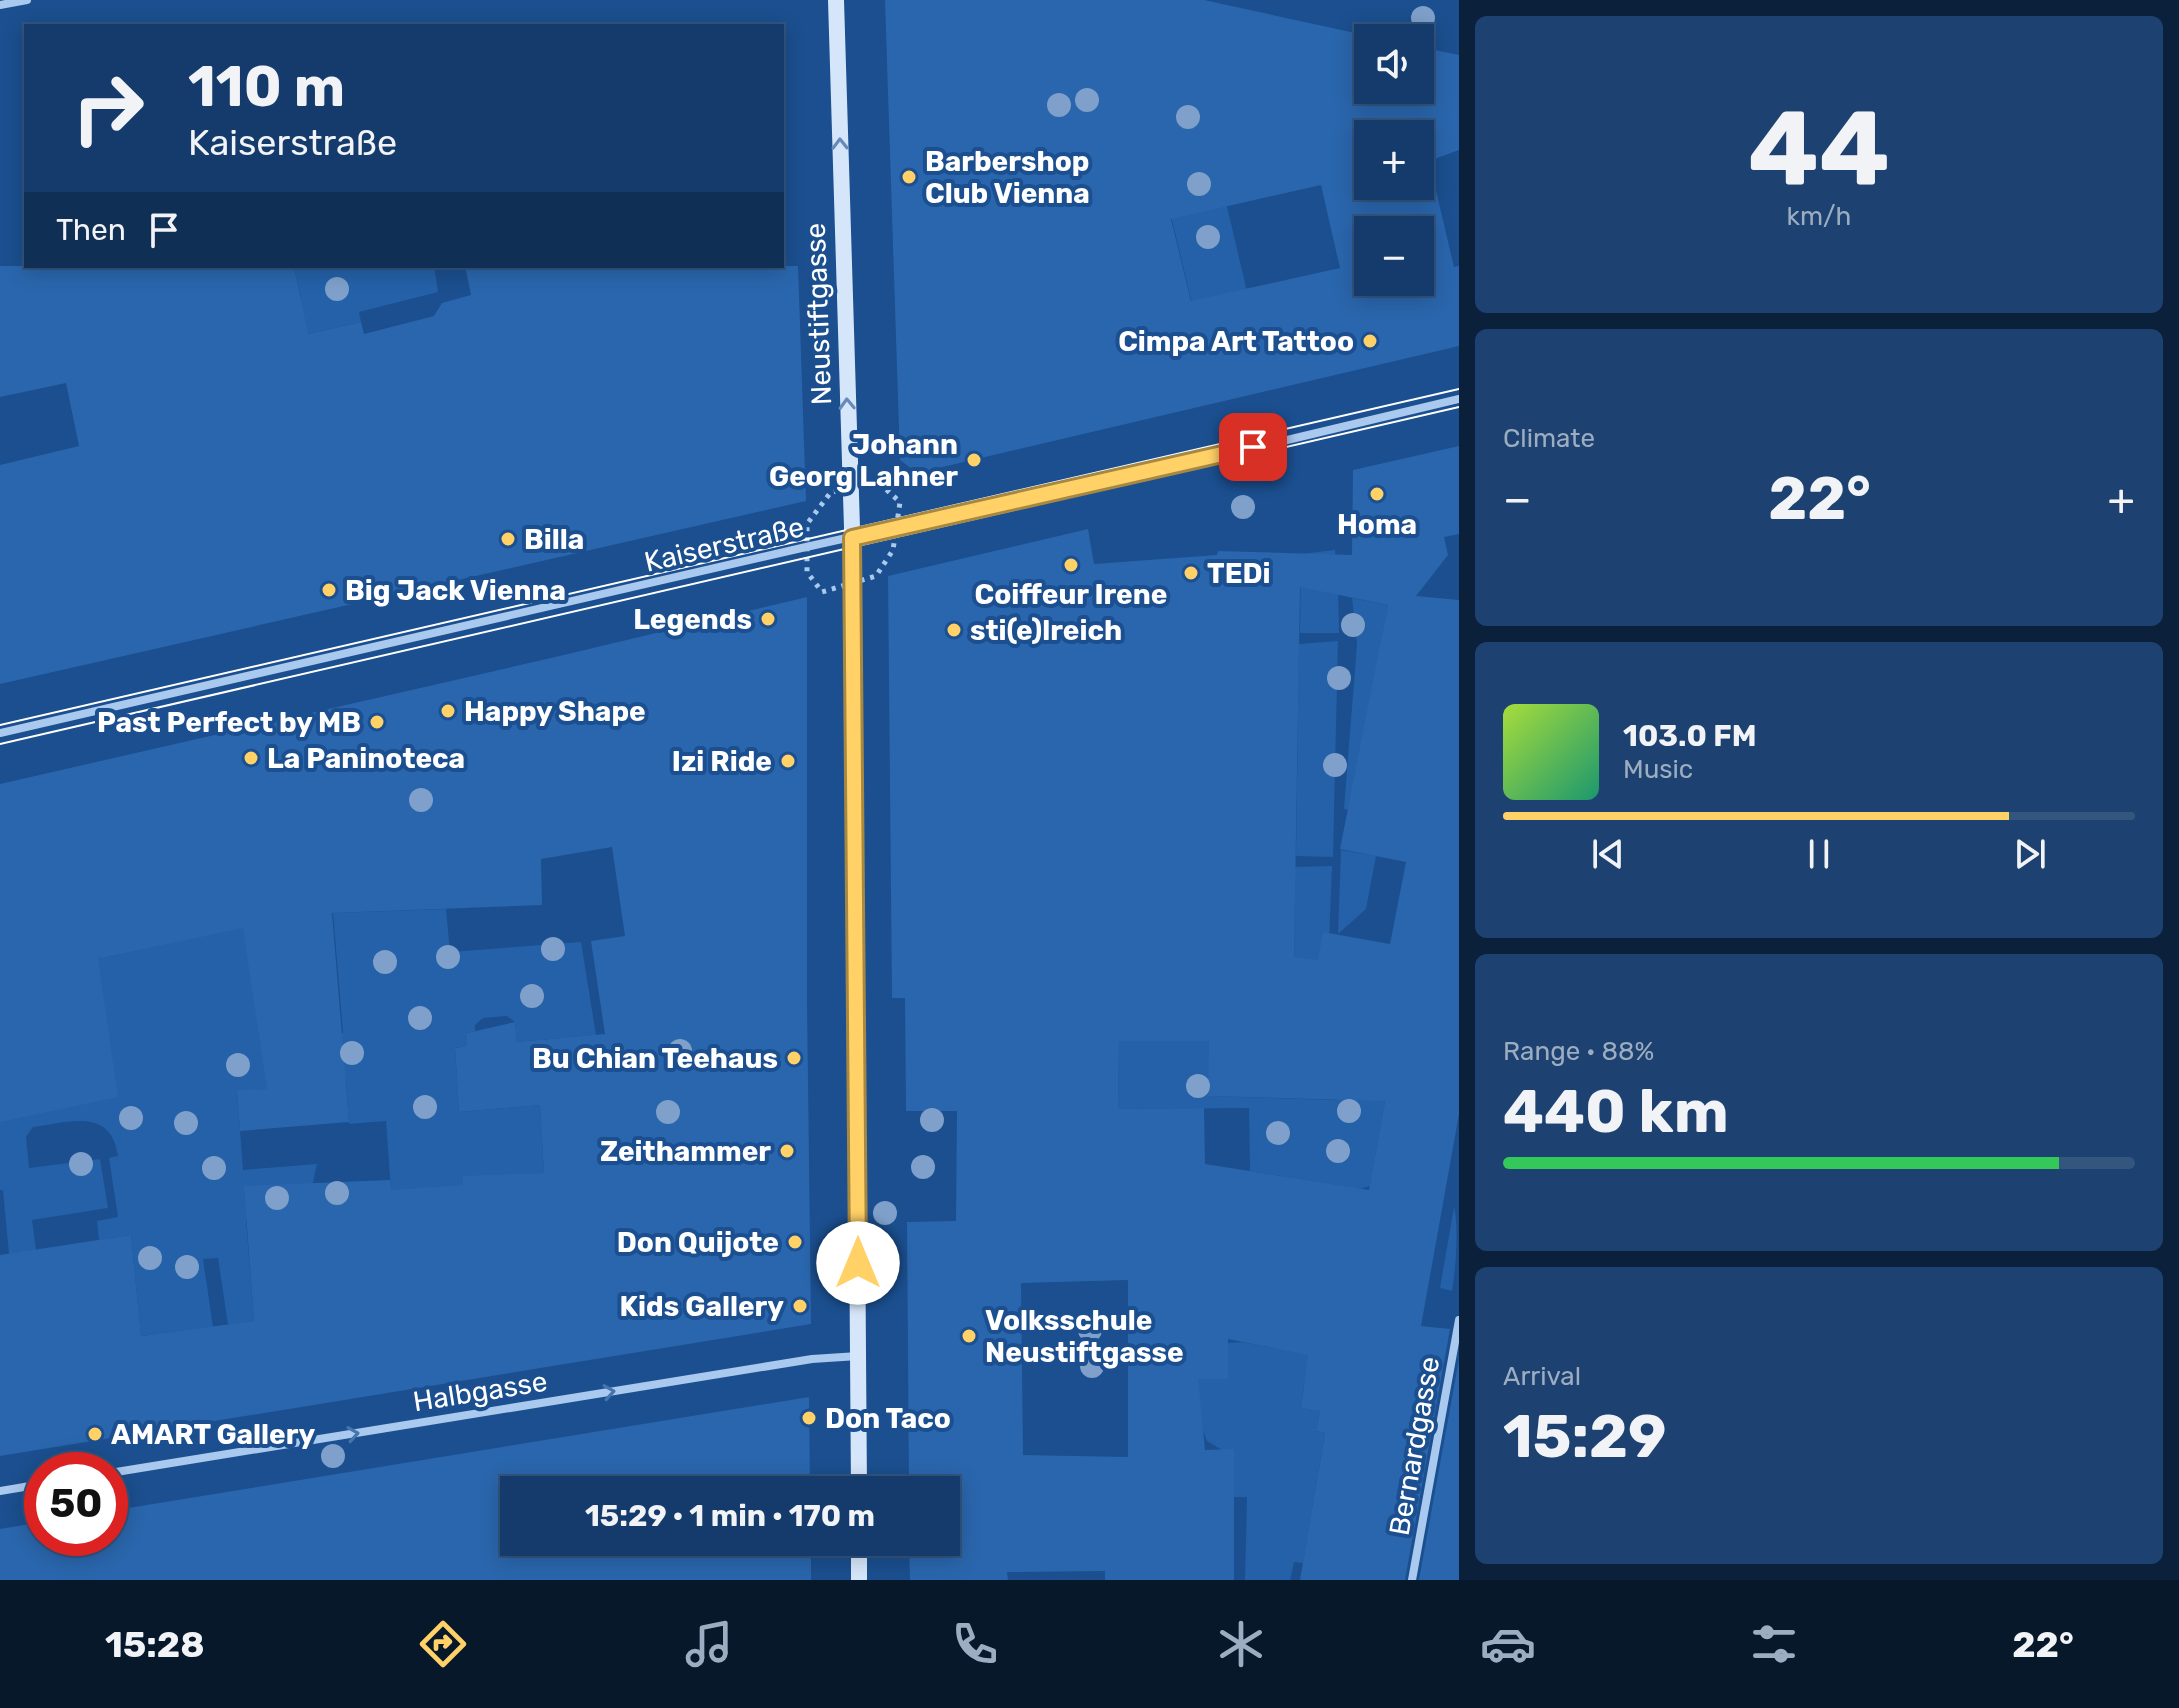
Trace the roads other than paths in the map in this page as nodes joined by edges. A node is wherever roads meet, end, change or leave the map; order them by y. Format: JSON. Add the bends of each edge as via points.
{"nodes":[{"id":1,"x":27,"y":0,"type":"edge"},
{"id":2,"x":836,"y":0,"type":"edge"},
{"id":3,"x":0,"y":5,"type":"edge"},
{"id":4,"x":1459,"y":399,"type":"edge"},
{"id":5,"x":852,"y":538,"type":"junction"},
{"id":6,"x":0,"y":733,"type":"edge"},
{"id":7,"x":1459,"y":1320,"type":"edge"},
{"id":8,"x":858,"y":1356,"type":"junction"},
{"id":9,"x":128,"y":1470,"type":"edge"},
{"id":10,"x":859,"y":1476,"type":"edge"},
{"id":11,"x":24,"y":1487,"type":"edge"},
{"id":12,"x":0,"y":1491,"type":"edge"},
{"id":13,"x":859,"y":1556,"type":"edge"},
{"id":14,"x":859,"y":1580,"type":"edge"},
{"id":15,"x":1412,"y":1580,"type":"edge"}],
"edges":[{"from":1,"to":3,"type":"street"},
{"from":5,"to":2,"type":"main road","name":"Neustiftgasse","one_way":true},
{"from":4,"to":5,"type":"street","name":"Kaiserstraße"},
{"from":5,"to":6,"type":"street","name":"Kaiserstraße"},
{"from":5,"to":8,"type":"main road","name":"Neustiftgasse"},
{"from":7,"to":15,"type":"street","name":"Bernardgasse"},
{"from":9,"to":8,"type":"street","name":"Halbgasse","one_way":true},
{"from":8,"to":10,"type":"main road","name":"Neustiftgasse"},
{"from":11,"to":12,"type":"street"},
{"from":13,"to":14,"type":"main road"}]}
